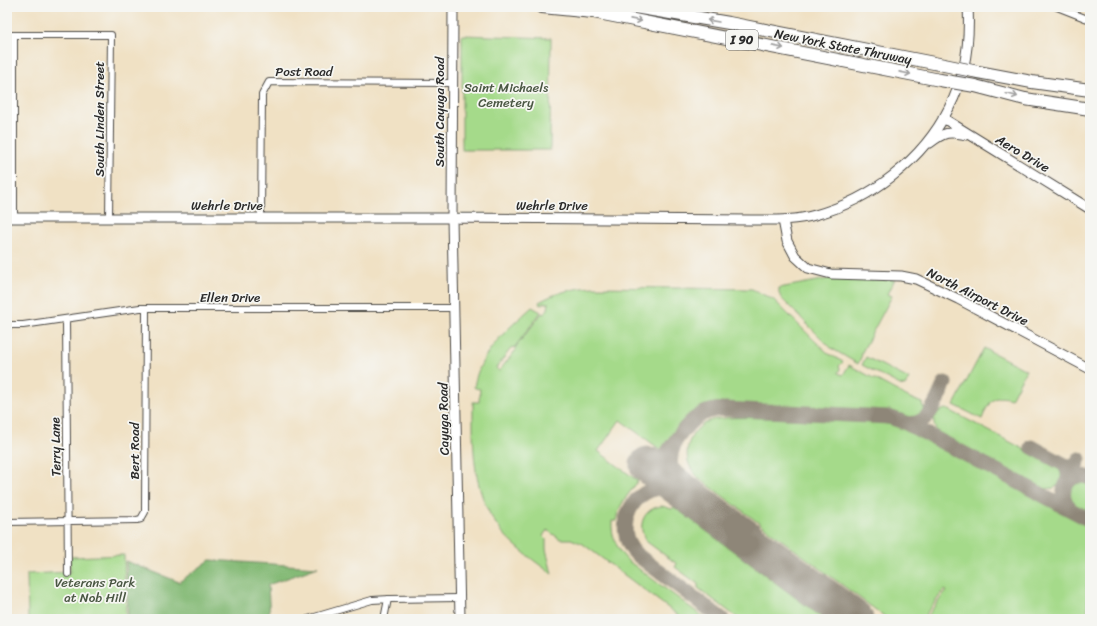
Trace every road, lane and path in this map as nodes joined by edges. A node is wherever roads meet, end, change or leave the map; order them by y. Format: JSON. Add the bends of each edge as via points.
{"nodes":[{"id":1,"x":453,"y":7,"type":"edge"},
{"id":2,"x":542,"y":7,"type":"edge"},
{"id":3,"x":635,"y":7,"type":"edge"},
{"id":4,"x":968,"y":7,"type":"edge"},
{"id":5,"x":1061,"y":8,"type":"edge"},
{"id":6,"x":1090,"y":20,"type":"edge"},
{"id":7,"x":7,"y":35,"type":"edge"},
{"id":8,"x":14,"y":35,"type":"junction"},
{"id":9,"x":452,"y":83,"type":"junction"},
{"id":10,"x":1090,"y":90,"type":"edge"},
{"id":11,"x":1090,"y":109,"type":"edge"},
{"id":12,"x":943,"y":118,"type":"junction"},
{"id":13,"x":970,"y":135,"type":"junction"},
{"id":14,"x":918,"y":152,"type":"junction"},
{"id":15,"x":1090,"y":209,"type":"edge"},
{"id":16,"x":11,"y":218,"type":"edge"},
{"id":17,"x":109,"y":218,"type":"junction"},
{"id":18,"x":261,"y":218,"type":"junction"},
{"id":19,"x":452,"y":218,"type":"junction"},
{"id":20,"x":783,"y":220,"type":"junction"},
{"id":21,"x":146,"y":308,"type":"junction"},
{"id":22,"x":454,"y":308,"type":"junction"},
{"id":23,"x":66,"y":319,"type":"junction"},
{"id":24,"x":7,"y":325,"type":"edge"},
{"id":25,"x":1090,"y":369,"type":"edge"},
{"id":26,"x":7,"y":522,"type":"edge"},
{"id":27,"x":67,"y":522,"type":"junction"},
{"id":28,"x":68,"y":574,"type":"dead end"},
{"id":29,"x":459,"y":598,"type":"junction"},
{"id":30,"x":388,"y":599,"type":"junction"},
{"id":31,"x":308,"y":619,"type":"edge"},
{"id":32,"x":384,"y":619,"type":"edge"},
{"id":33,"x":460,"y":619,"type":"edge"}],
"edges":[{"from":1,"to":9,"type":"street","name":"South Cayuga Road"},
{"from":2,"to":11,"type":"highway","name":"New York State Thruway","number":"I 90","one_way":true,"bridge":true,"via":[[601,14],[974,86],[1025,99]]},
{"from":10,"to":3,"type":"highway","name":"New York State Thruway","number":"I 90","one_way":true,"bridge":true,"via":[[1032,82]]},
{"from":4,"to":12,"type":"street","name":"Wehrle Drive","via":[[965,63],[956,92]]},
{"from":5,"to":6,"type":"street"},
{"from":7,"to":8,"type":"street"},
{"from":8,"to":16,"type":"street"},
{"from":8,"to":17,"type":"street","name":"South Linden Street","via":[[111,35]]},
{"from":9,"to":18,"type":"street","name":"Post Road","via":[[269,82],[262,95]]},
{"from":9,"to":19,"type":"street","name":"South Cayuga Road"},
{"from":12,"to":13,"type":"street","name":"Aero Drive"},
{"from":12,"to":14,"type":"street","name":"Wehrle Drive"},
{"from":13,"to":14,"type":"street","via":[[948,132]]},
{"from":13,"to":15,"type":"street","name":"Aero Drive"},
{"from":14,"to":20,"type":"street","name":"Wehrle Drive","via":[[895,174],[866,195],[813,216]]},
{"from":16,"to":17,"type":"street","name":"Wehrle Drive"},
{"from":17,"to":18,"type":"street","name":"Wehrle Drive"},
{"from":18,"to":19,"type":"street","name":"Wehrle Drive"},
{"from":19,"to":20,"type":"street","name":"Wehrle Drive"},
{"from":19,"to":22,"type":"street","name":"Cayuga Road"},
{"from":20,"to":25,"type":"street","name":"North Airport Drive","via":[[787,241],[795,256],[808,268],[831,274],[901,276],[916,279]]},
{"from":21,"to":22,"type":"street","name":"Ellen Drive"},
{"from":21,"to":23,"type":"street","name":"Ellen Drive"},
{"from":21,"to":27,"type":"street","name":"Bert Road","via":[[144,516],[137,520]]},
{"from":22,"to":29,"type":"street","name":"Cayuga Road"},
{"from":23,"to":24,"type":"street","name":"Ellen Drive"},
{"from":23,"to":27,"type":"street","name":"Terry Lane"},
{"from":26,"to":27,"type":"street"},
{"from":27,"to":28,"type":"street","name":"Terry Lane"},
{"from":29,"to":30,"type":"street"},
{"from":29,"to":33,"type":"street","name":"Cayuga Road"},
{"from":30,"to":31,"type":"street","via":[[372,600]]},
{"from":30,"to":32,"type":"street"}]}
